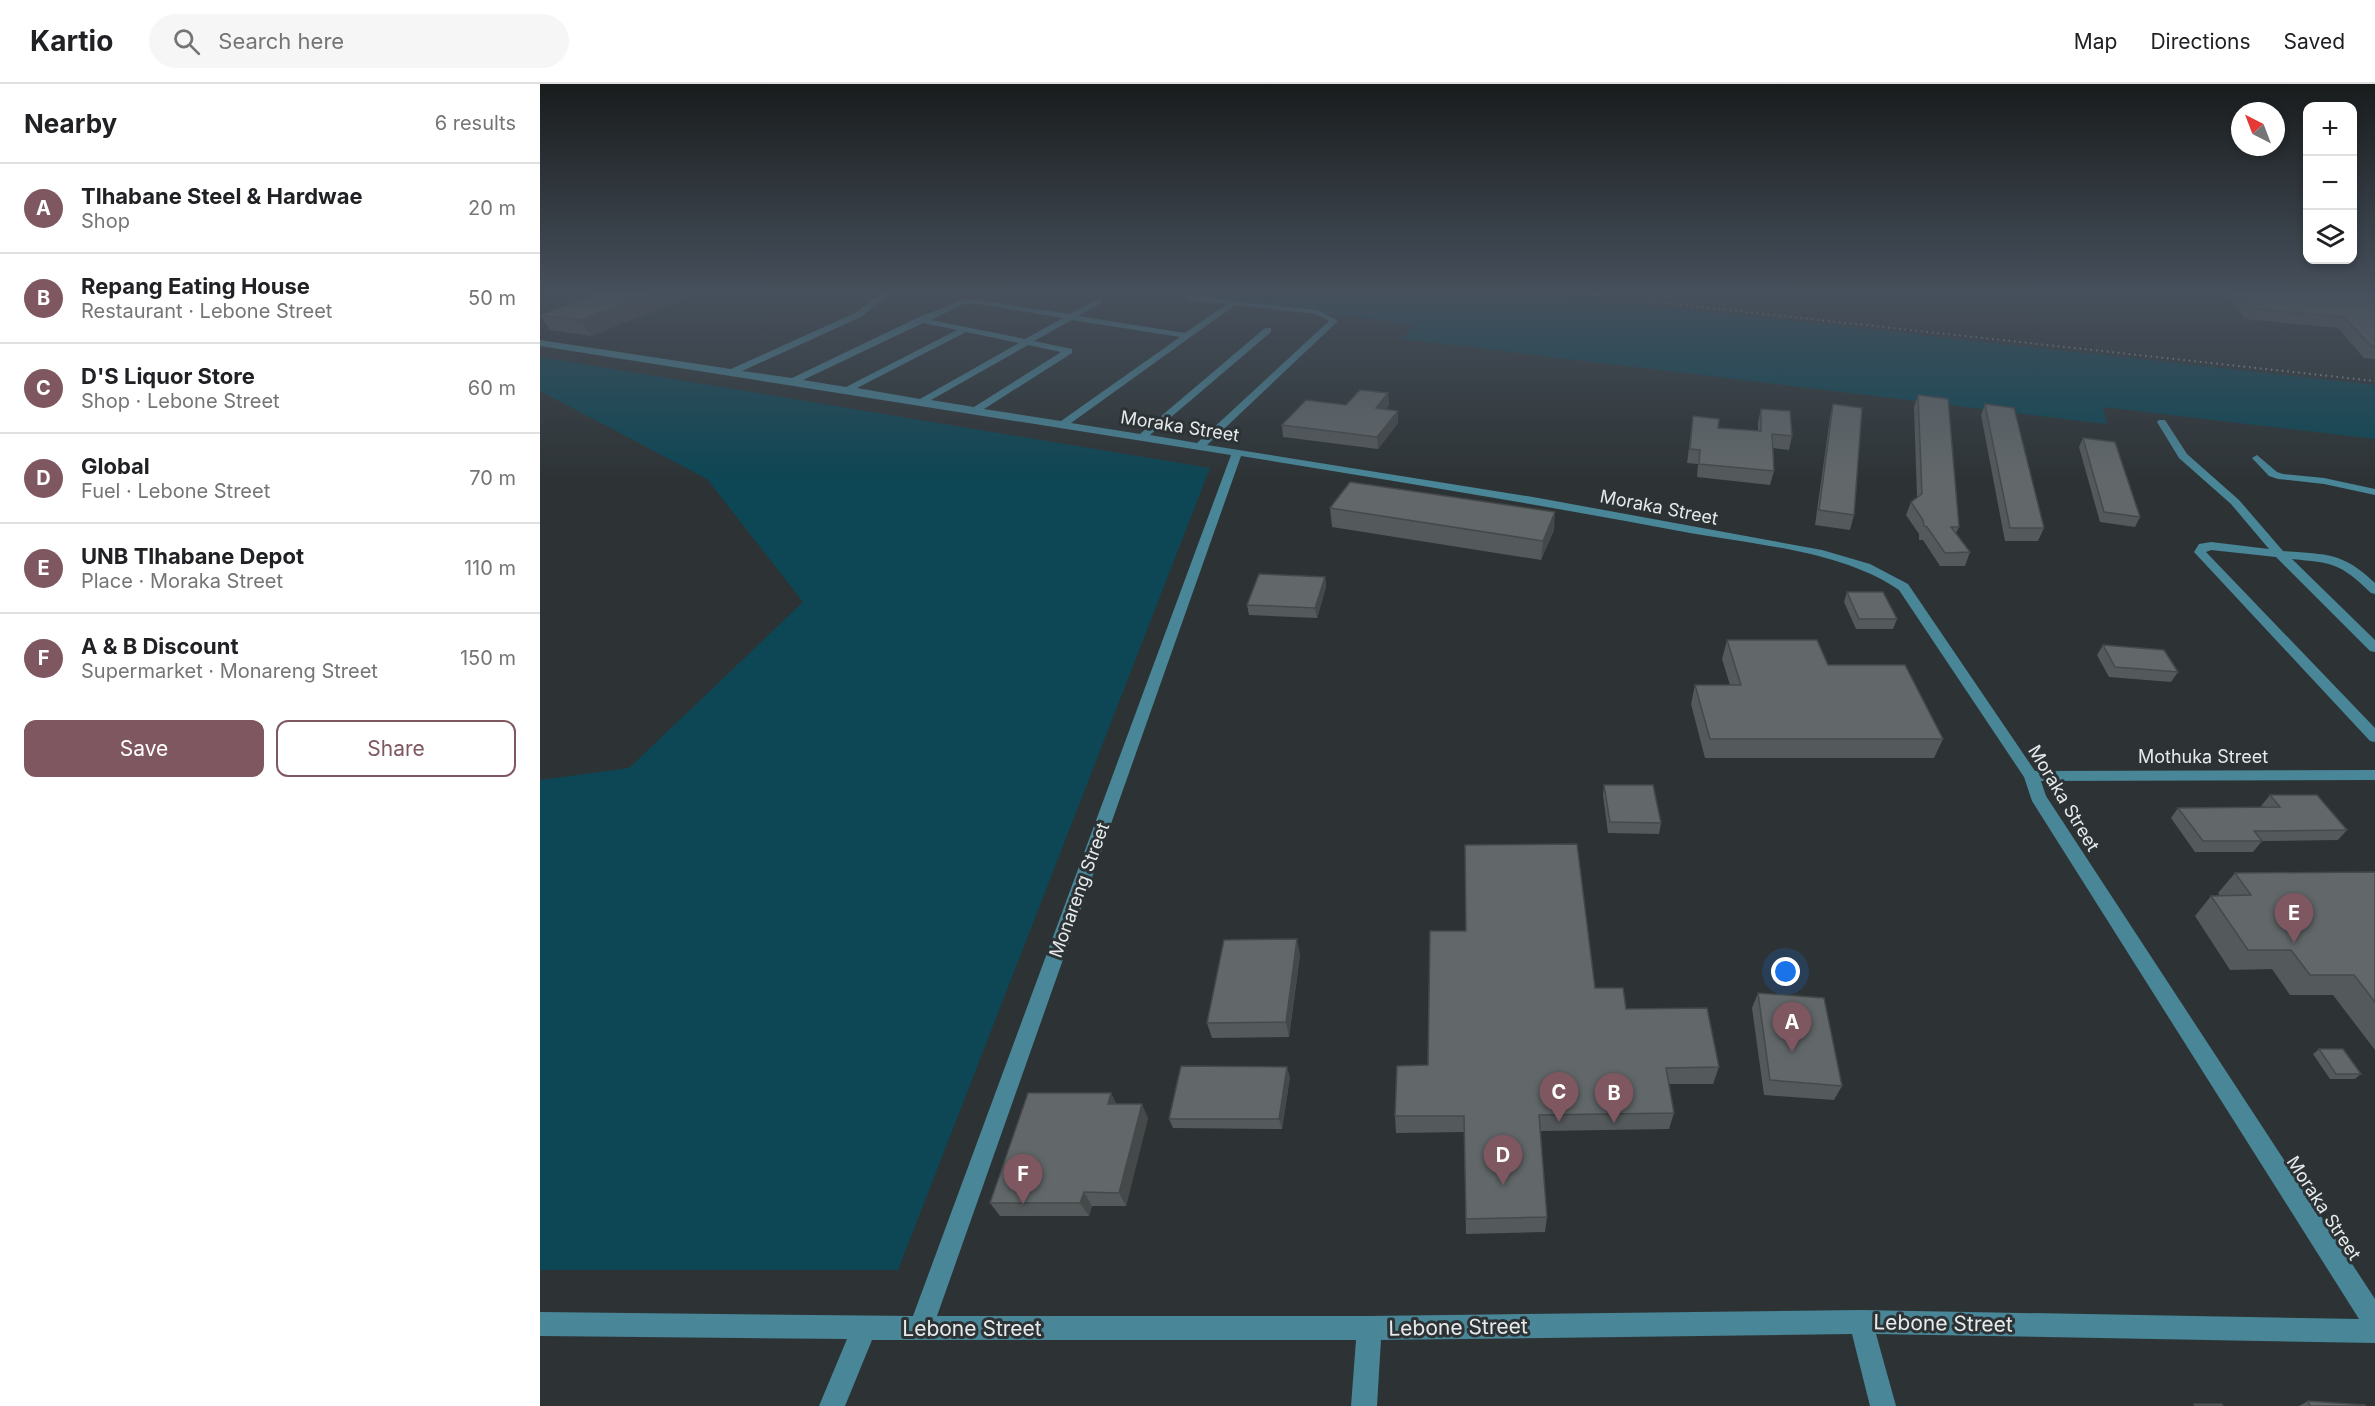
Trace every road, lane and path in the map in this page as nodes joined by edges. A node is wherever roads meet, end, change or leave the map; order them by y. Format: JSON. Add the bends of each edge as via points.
{"nodes":[{"id":1,"x":624,"y":356,"type":"edge"},
{"id":2,"x":769,"y":356,"type":"edge"},
{"id":3,"x":846,"y":356,"type":"edge"},
{"id":4,"x":913,"y":356,"type":"edge"},
{"id":5,"x":1001,"y":356,"type":"edge"},
{"id":6,"x":1061,"y":356,"type":"edge"},
{"id":7,"x":1158,"y":356,"type":"edge"},
{"id":8,"x":1238,"y":356,"type":"edge"},
{"id":9,"x":1297,"y":356,"type":"edge"},
{"id":10,"x":732,"y":372,"type":"junction"},
{"id":11,"x":793,"y":381,"type":"junction"},
{"id":12,"x":847,"y":390,"type":"junction"},
{"id":13,"x":921,"y":402,"type":"junction"},
{"id":14,"x":973,"y":411,"type":"junction"},
{"id":15,"x":2162,"y":422,"type":"dead end"},
{"id":16,"x":1060,"y":426,"type":"junction"},
{"id":17,"x":1141,"y":438,"type":"junction"},
{"id":18,"x":1199,"y":447,"type":"junction"},
{"id":19,"x":1237,"y":453,"type":"junction"},
{"id":20,"x":2258,"y":458,"type":"dead end"},
{"id":21,"x":2375,"y":492,"type":"edge"},
{"id":22,"x":2279,"y":553,"type":"junction"},
{"id":23,"x":2375,"y":590,"type":"edge"},
{"id":24,"x":2375,"y":648,"type":"edge"},
{"id":25,"x":2375,"y":737,"type":"edge"},
{"id":26,"x":2375,"y":775,"type":"edge"},
{"id":27,"x":2031,"y":776,"type":"junction"},
{"id":28,"x":2375,"y":1321,"type":"edge"},
{"id":29,"x":1861,"y":1322,"type":"junction"},
{"id":30,"x":540,"y":1324,"type":"edge"},
{"id":31,"x":865,"y":1327,"type":"junction"},
{"id":32,"x":921,"y":1328,"type":"junction"},
{"id":33,"x":1369,"y":1328,"type":"junction"},
{"id":34,"x":2375,"y":1331,"type":"edge"},
{"id":35,"x":832,"y":1406,"type":"edge"},
{"id":36,"x":1364,"y":1406,"type":"edge"},
{"id":37,"x":1883,"y":1406,"type":"edge"}],
"edges":[{"from":1,"to":10,"type":"street","name":"Moraka Street"},
{"from":2,"to":10,"type":"street"},
{"from":3,"to":11,"type":"street"},
{"from":4,"to":12,"type":"street"},
{"from":5,"to":13,"type":"street"},
{"from":6,"to":14,"type":"street"},
{"from":7,"to":16,"type":"street"},
{"from":8,"to":17,"type":"street"},
{"from":9,"to":18,"type":"street"},
{"from":10,"to":11,"type":"street","name":"Moraka Street"},
{"from":11,"to":12,"type":"street","name":"Moraka Street"},
{"from":12,"to":13,"type":"street","name":"Moraka Street"},
{"from":13,"to":14,"type":"street","name":"Moraka Street"},
{"from":14,"to":16,"type":"street","name":"Moraka Street"},
{"from":15,"to":22,"type":"street","via":[[2183,456],[2235,502]]},
{"from":16,"to":17,"type":"street","name":"Moraka Street"},
{"from":17,"to":18,"type":"street","name":"Moraka Street"},
{"from":18,"to":19,"type":"street","name":"Moraka Street"},
{"from":19,"to":27,"type":"street","name":"Moraka Street","via":[[1533,500],[1822,554],[1886,574],[1904,587]]},
{"from":19,"to":32,"type":"street","name":"Monareng Street"},
{"from":20,"to":21,"type":"street","via":[[2273,474],[2282,477]]},
{"from":22,"to":23,"type":"street","via":[[2341,562]]},
{"from":22,"to":24,"type":"street"},
{"from":22,"to":25,"type":"street","via":[[2211,546],[2200,552]]},
{"from":26,"to":27,"type":"street","name":"Mothuka Street"},
{"from":27,"to":28,"type":"street","name":"Moraka Street","via":[[2038,796]]},
{"from":29,"to":33,"type":"street","name":"Lebone Street"},
{"from":29,"to":34,"type":"street","name":"Lebone Street"},
{"from":29,"to":37,"type":"street"},
{"from":30,"to":31,"type":"street","name":"Lebone Street"},
{"from":31,"to":32,"type":"street","name":"Lebone Street"},
{"from":31,"to":35,"type":"street"},
{"from":32,"to":33,"type":"street","name":"Lebone Street"},
{"from":33,"to":36,"type":"street"}]}
